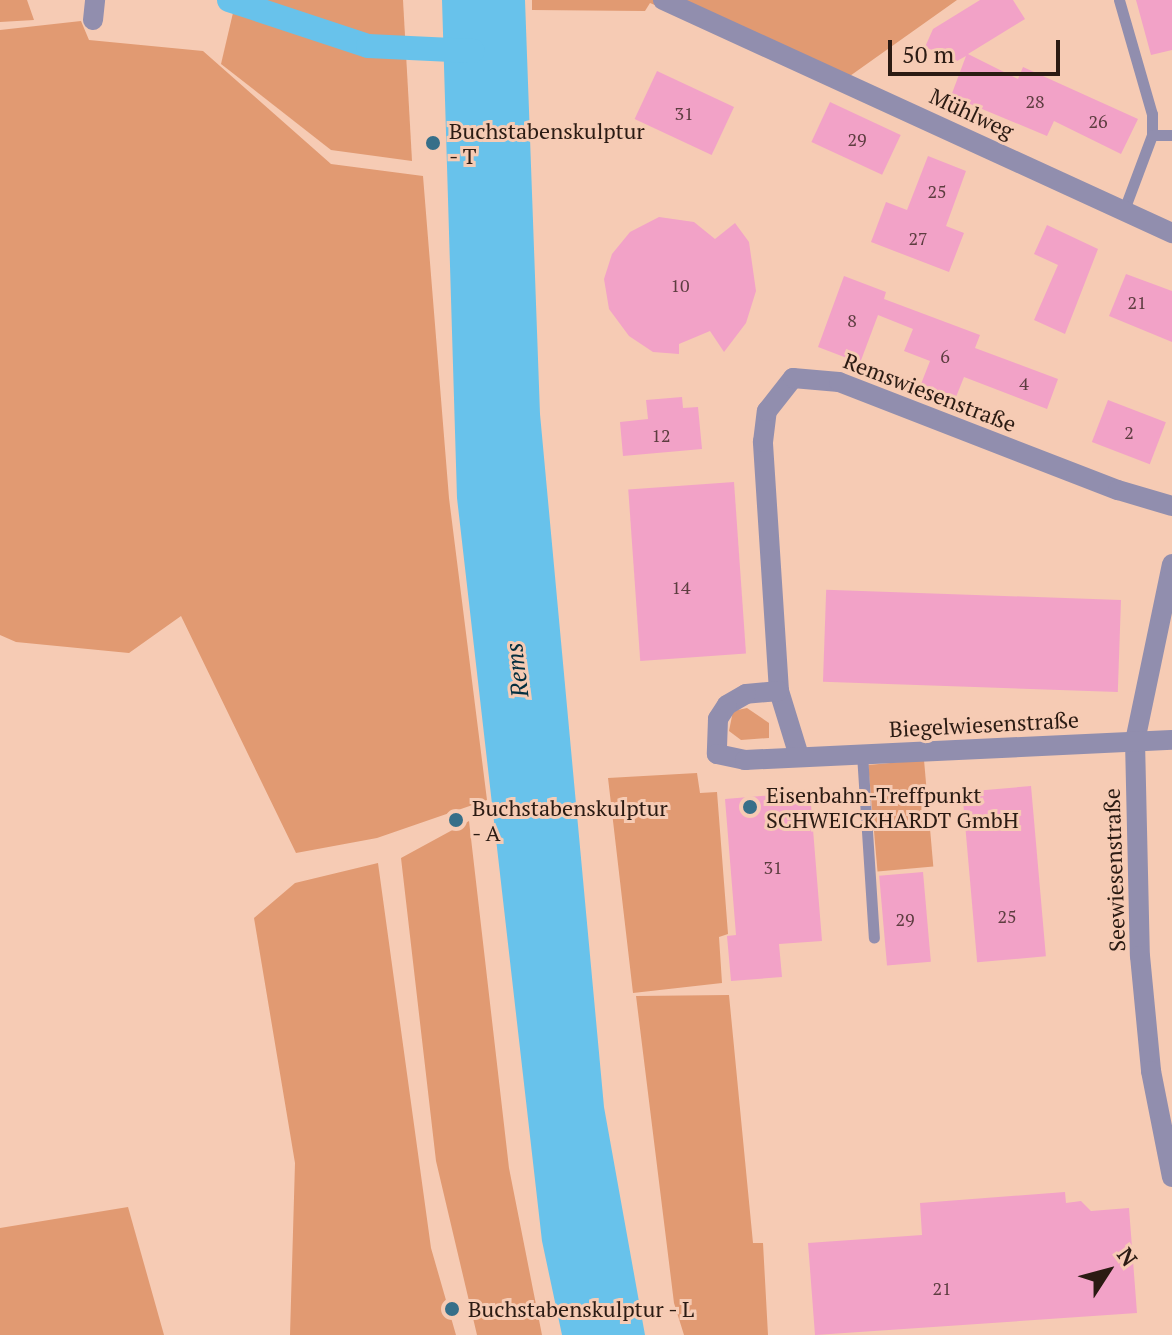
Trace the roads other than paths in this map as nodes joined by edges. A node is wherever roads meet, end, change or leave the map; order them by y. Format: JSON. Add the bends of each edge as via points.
{"nodes":[{"id":1,"x":663,"y":0,"type":"edge"},
{"id":2,"x":1119,"y":0,"type":"edge"},
{"id":3,"x":1152,"y":135,"type":"junction"},
{"id":4,"x":1172,"y":135,"type":"edge"},
{"id":5,"x":1124,"y":210,"type":"junction"},
{"id":6,"x":1172,"y":233,"type":"edge"},
{"id":7,"x":1172,"y":506,"type":"edge"},
{"id":8,"x":1172,"y":564,"type":"edge"},
{"id":9,"x":779,"y":691,"type":"junction"},
{"id":10,"x":1172,"y":740,"type":"edge"},
{"id":11,"x":1135,"y":741,"type":"junction"},
{"id":12,"x":862,"y":754,"type":"junction"},
{"id":13,"x":799,"y":756,"type":"junction"},
{"id":14,"x":874,"y":938,"type":"dead end"},
{"id":15,"x":1172,"y":1177,"type":"edge"}],
"edges":[{"from":1,"to":5,"type":"street","name":"Mühlweg"},
{"from":2,"to":3,"type":"lane","via":[[1152,114]]},
{"from":3,"to":4,"type":"lane"},
{"from":3,"to":5,"type":"lane"},
{"from":5,"to":6,"type":"street","name":"Mühlweg"},
{"from":7,"to":9,"type":"street","name":"Remswiesenstraße","via":[[839,382],[793,378],[767,411],[763,442]]},
{"from":8,"to":11,"type":"street","name":"Seewiesenstraße"},
{"from":9,"to":13,"type":"street"},
{"from":9,"to":13,"type":"street","name":"Biegelwiesenstraße","via":[[746,694],[727,705],[714,733],[717,754],[745,760]]},
{"from":10,"to":11,"type":"street","name":"Biegelwiesenstraße"},
{"from":11,"to":12,"type":"street","name":"Biegelwiesenstraße"},
{"from":11,"to":15,"type":"street","name":"Seewiesenstraße","via":[[1140,956],[1151,1071]]},
{"from":12,"to":13,"type":"street","name":"Biegelwiesenstraße"},
{"from":12,"to":14,"type":"lane"}]}
